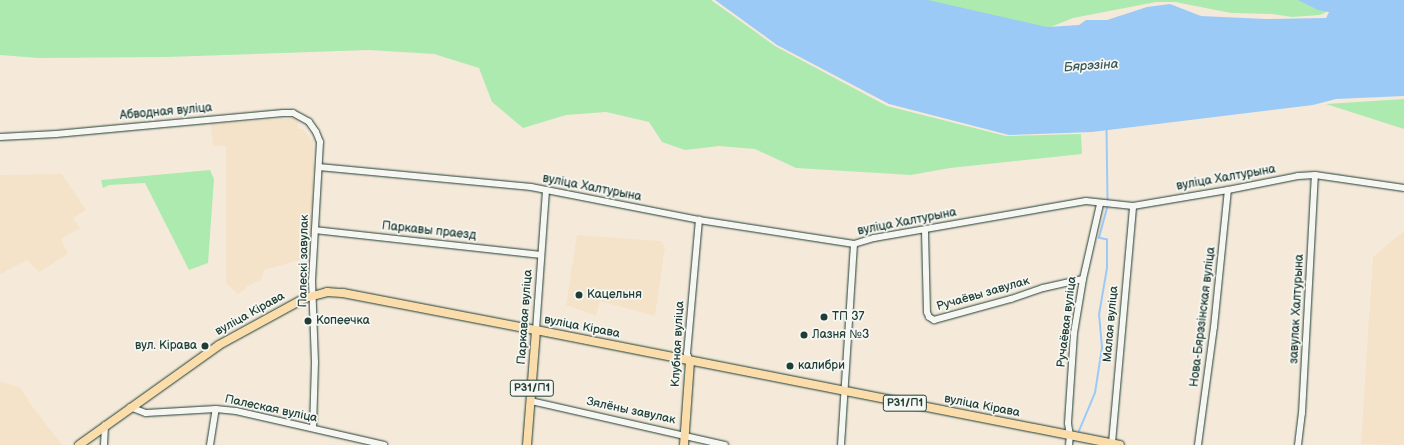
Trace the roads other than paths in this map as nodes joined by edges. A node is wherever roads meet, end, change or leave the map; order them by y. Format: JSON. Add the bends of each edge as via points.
{"nodes":[{"id":1,"x":0,"y":137,"type":"edge"},
{"id":2,"x":320,"y":142,"type":"joint"},
{"id":3,"x":319,"y":167,"type":"junction"},
{"id":4,"x":1315,"y":175,"type":"junction"},
{"id":5,"x":1404,"y":188,"type":"edge"},
{"id":6,"x":546,"y":190,"type":"junction"},
{"id":7,"x":1228,"y":190,"type":"junction"},
{"id":8,"x":1102,"y":204,"type":"junction"},
{"id":9,"x":1133,"y":206,"type":"junction"},
{"id":10,"x":699,"y":220,"type":"junction"},
{"id":11,"x":315,"y":230,"type":"junction"},
{"id":12,"x":926,"y":231,"type":"junction"},
{"id":13,"x":854,"y":244,"type":"junction"},
{"id":14,"x":541,"y":255,"type":"junction"},
{"id":15,"x":1083,"y":279,"type":"junction"},
{"id":16,"x":313,"y":295,"type":"junction"},
{"id":17,"x":536,"y":330,"type":"junction"},
{"id":18,"x":690,"y":361,"type":"junction"},
{"id":19,"x":844,"y":391,"type":"junction"},
{"id":20,"x":531,"y":401,"type":"junction"},
{"id":21,"x":130,"y":407,"type":"junction"},
{"id":22,"x":216,"y":409,"type":"junction"},
{"id":23,"x":105,"y":425,"type":"junction"},
{"id":24,"x":313,"y":428,"type":"junction"},
{"id":25,"x":684,"y":435,"type":"junction"},
{"id":26,"x":1070,"y":436,"type":"junction"},
{"id":27,"x":1116,"y":444,"type":"edge"},
{"id":28,"x":78,"y":445,"type":"edge"},
{"id":29,"x":104,"y":445,"type":"edge"},
{"id":30,"x":210,"y":445,"type":"edge"},
{"id":31,"x":384,"y":445,"type":"edge"},
{"id":32,"x":527,"y":445,"type":"edge"},
{"id":33,"x":684,"y":445,"type":"edge"},
{"id":34,"x":725,"y":445,"type":"edge"},
{"id":35,"x":842,"y":445,"type":"edge"},
{"id":36,"x":1069,"y":445,"type":"edge"},
{"id":37,"x":1198,"y":445,"type":"edge"},
{"id":38,"x":1298,"y":445,"type":"edge"}],
"edges":[{"from":1,"to":2,"type":"street","name":"Абводная вуліца","via":[[293,113],[309,122]]},
{"from":2,"to":3,"type":"street","name":"Палескі завулак"},
{"from":3,"to":6,"type":"street","name":"вуліца Халтурына"},
{"from":3,"to":11,"type":"street","name":"Палескі завулак"},
{"from":4,"to":5,"type":"street","name":"вуліца Халтурына"},
{"from":4,"to":7,"type":"street","name":"вуліца Халтурына"},
{"from":4,"to":38,"type":"street","name":"завулак Халтурына"},
{"from":6,"to":10,"type":"street","name":"вуліца Халтурына"},
{"from":6,"to":14,"type":"street","name":"Паркавая вуліца"},
{"from":7,"to":9,"type":"street","name":"вуліца Халтурына"},
{"from":7,"to":37,"type":"street","name":"Нова-Бярэзінская вуліца","via":[[1214,327]]},
{"from":8,"to":9,"type":"street","name":"вуліца Халтурына"},
{"from":8,"to":12,"type":"street","name":"вуліца Халтурына","via":[[1086,201]]},
{"from":8,"to":15,"type":"street","name":"Ручаёвая вуліца"},
{"from":9,"to":27,"type":"street","name":"Малая вуліца"},
{"from":10,"to":13,"type":"street","name":"вуліца Халтурына"},
{"from":10,"to":18,"type":"street","name":"Клубная вуліца","via":[[687,354]]},
{"from":11,"to":14,"type":"street","name":"Паркавы праезд"},
{"from":11,"to":16,"type":"street","name":"Палескі завулак"},
{"from":12,"to":13,"type":"street","name":"вуліца Халтурына","via":[[874,238]]},
{"from":12,"to":15,"type":"street","name":"Ручаёвы завулак","via":[[927,312],[934,320]]},
{"from":13,"to":19,"type":"street"},
{"from":14,"to":17,"type":"street","name":"Паркавая вуліца"},
{"from":15,"to":26,"type":"street","name":"Ручаёвая вуліца","via":[[1074,333],[1068,423]]},
{"from":16,"to":17,"type":"main road","name":"вуліца Кірава","via":[[327,292],[343,293]]},
{"from":16,"to":21,"type":"main road","name":"вуліца Кірава","via":[[234,335]]},
{"from":16,"to":24,"type":"street","name":"Палескі завулак"},
{"from":17,"to":18,"type":"main road","name":"вуліца Кірава","number":"Р31/П1"},
{"from":17,"to":20,"type":"main road","name":"Паркавая вуліца","number":"Р31/П1"},
{"from":18,"to":19,"type":"main road","name":"вуліца Кірава","number":"Р31/П1"},
{"from":18,"to":25,"type":"main road","name":"Клубная вуліца"},
{"from":19,"to":26,"type":"main road","name":"вуліца Кірава","number":"Р31/П1"},
{"from":19,"to":35,"type":"street"},
{"from":20,"to":25,"type":"street","name":"Зялёны завулак"},
{"from":20,"to":32,"type":"main road","name":"Паркавая вуліца","number":"Р31/П1"},
{"from":21,"to":22,"type":"street","name":"Палеская вуліца","via":[[146,413]]},
{"from":21,"to":23,"type":"main road","name":"вуліца Кірава"},
{"from":22,"to":24,"type":"street","name":"Палеская вуліца"},
{"from":22,"to":30,"type":"street"},
{"from":23,"to":28,"type":"main road","name":"вуліца Кірава"},
{"from":23,"to":29,"type":"street"},
{"from":24,"to":31,"type":"street","name":"Палеская вуліца"},
{"from":25,"to":33,"type":"main road","name":"Клубная вуліца"},
{"from":25,"to":34,"type":"street","name":"Зялёны завулак"},
{"from":26,"to":27,"type":"main road","name":"вуліца Кірава","number":"Р31/П1"},
{"from":26,"to":36,"type":"street","name":"Ручаёвая вуліца"}]}
